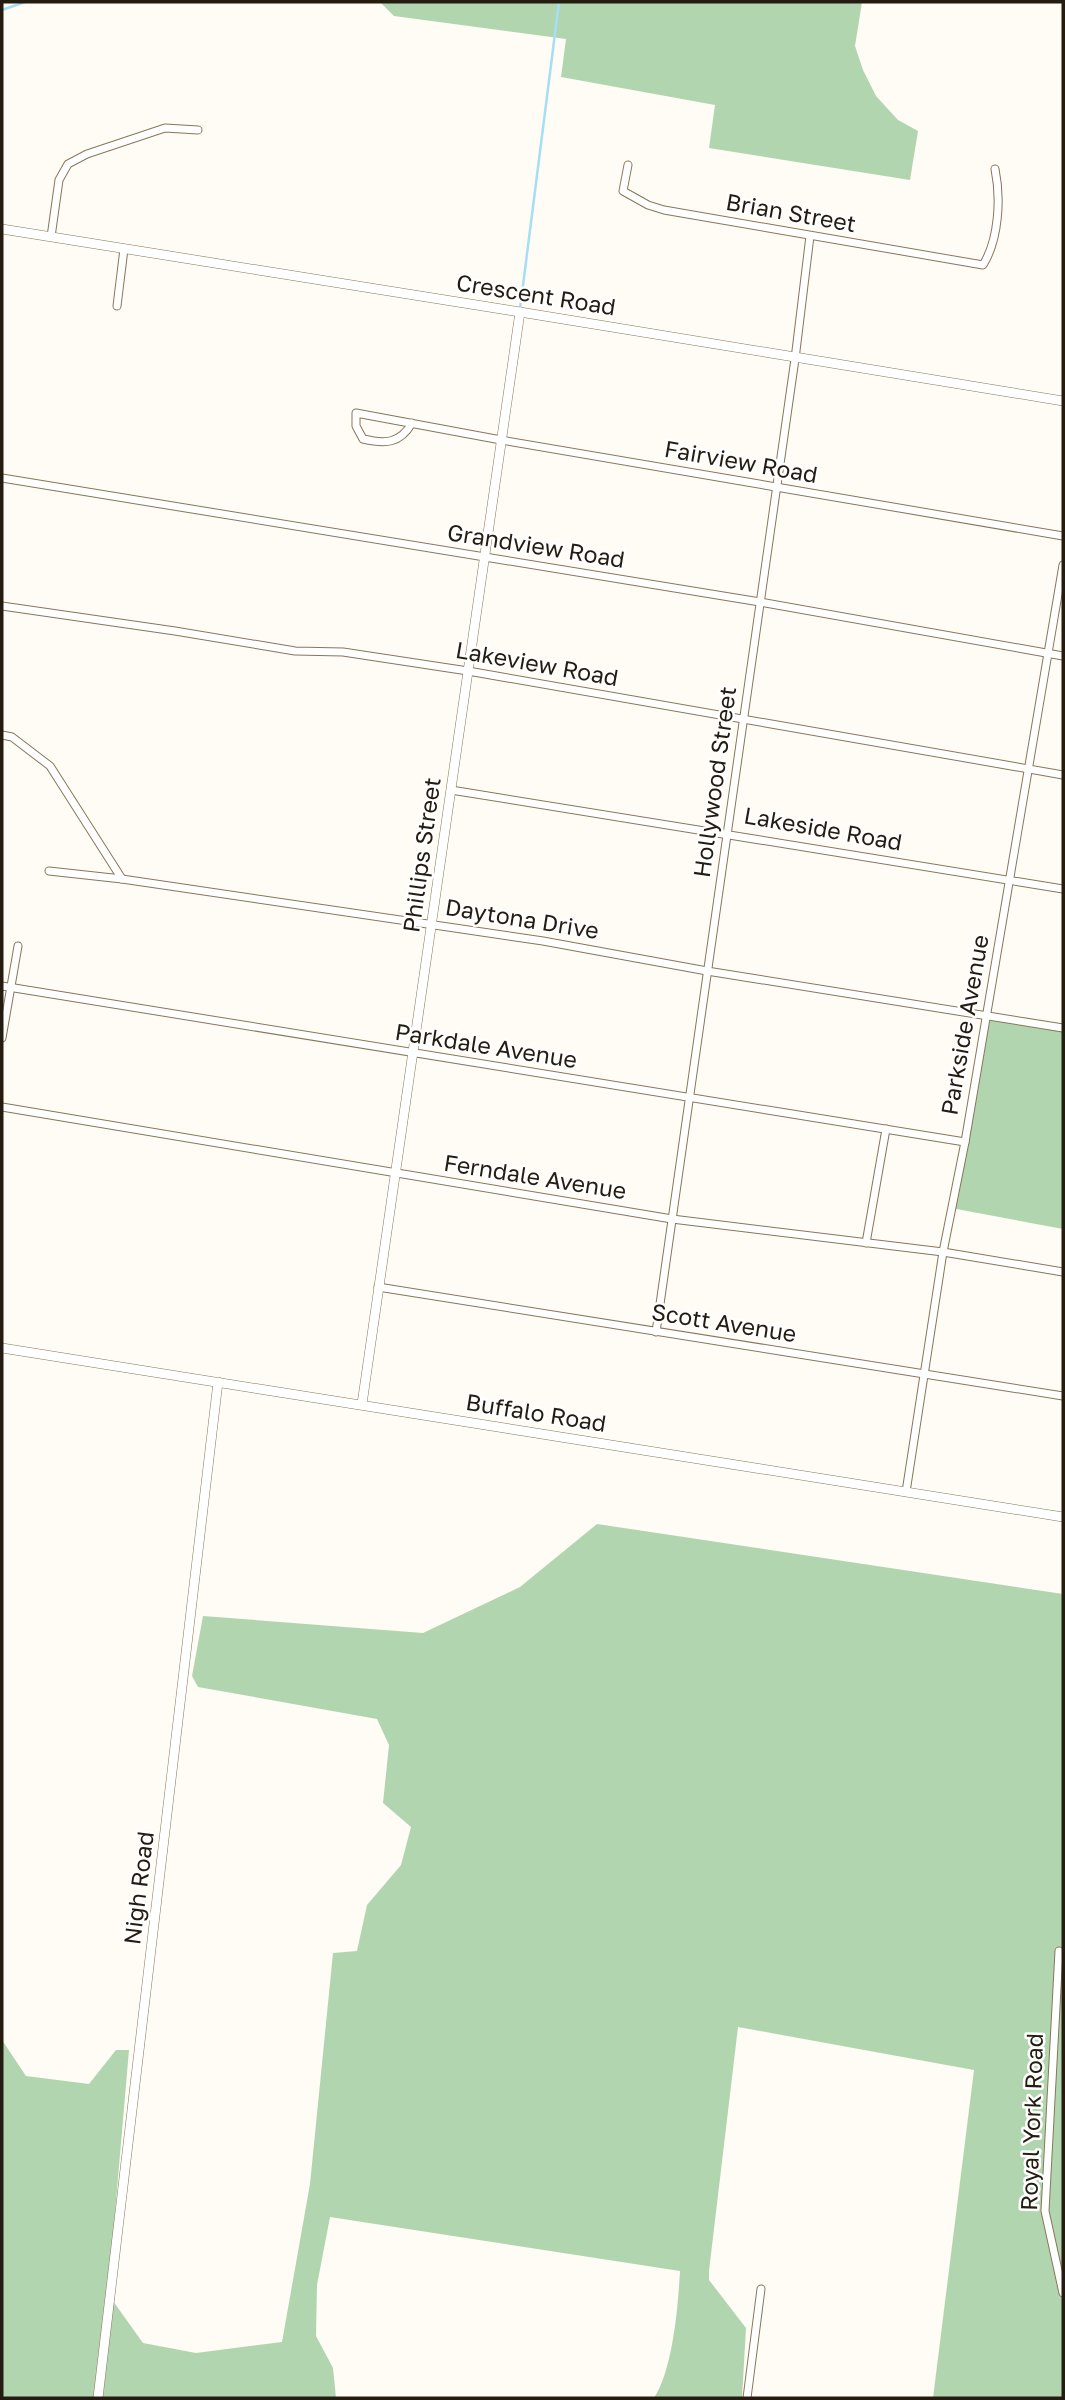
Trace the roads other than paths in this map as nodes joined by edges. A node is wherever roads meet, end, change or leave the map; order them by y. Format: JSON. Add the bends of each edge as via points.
{"nodes":[{"id":1,"x":198,"y":130,"type":"dead end"},
{"id":2,"x":628,"y":165,"type":"dead end"},
{"id":3,"x":995,"y":169,"type":"dead end"},
{"id":4,"x":2,"y":229,"type":"edge"},
{"id":5,"x":810,"y":236,"type":"junction"},
{"id":6,"x":51,"y":237,"type":"junction"},
{"id":7,"x":124,"y":249,"type":"junction"},
{"id":8,"x":117,"y":306,"type":"dead end"},
{"id":9,"x":517,"y":311,"type":"junction"},
{"id":10,"x":795,"y":359,"type":"junction"},
{"id":11,"x":1063,"y":401,"type":"edge"},
{"id":12,"x":412,"y":424,"type":"junction"},
{"id":13,"x":501,"y":440,"type":"junction"},
{"id":14,"x":2,"y":478,"type":"edge"},
{"id":15,"x":776,"y":487,"type":"junction"},
{"id":16,"x":1063,"y":536,"type":"edge"},
{"id":17,"x":484,"y":557,"type":"junction"},
{"id":18,"x":1063,"y":565,"type":"edge"},
{"id":19,"x":760,"y":602,"type":"junction"},
{"id":20,"x":2,"y":606,"type":"edge"},
{"id":21,"x":1049,"y":653,"type":"junction"},
{"id":22,"x":1063,"y":656,"type":"edge"},
{"id":23,"x":468,"y":671,"type":"junction"},
{"id":24,"x":744,"y":720,"type":"junction"},
{"id":25,"x":2,"y":735,"type":"edge"},
{"id":26,"x":1028,"y":769,"type":"junction"},
{"id":27,"x":1063,"y":775,"type":"edge"},
{"id":28,"x":451,"y":790,"type":"junction"},
{"id":29,"x":727,"y":833,"type":"junction"},
{"id":30,"x":49,"y":871,"type":"dead end"},
{"id":31,"x":122,"y":879,"type":"junction"},
{"id":32,"x":1010,"y":880,"type":"junction"},
{"id":33,"x":1063,"y":889,"type":"edge"},
{"id":34,"x":431,"y":923,"type":"junction"},
{"id":35,"x":18,"y":946,"type":"dead end"},
{"id":36,"x":707,"y":971,"type":"junction"},
{"id":37,"x":6,"y":987,"type":"edge"},
{"id":38,"x":987,"y":1015,"type":"junction"},
{"id":39,"x":1063,"y":1028,"type":"edge"},
{"id":40,"x":2,"y":1038,"type":"edge"},
{"id":41,"x":413,"y":1054,"type":"junction"},
{"id":42,"x":690,"y":1097,"type":"junction"},
{"id":43,"x":2,"y":1107,"type":"edge"},
{"id":44,"x":886,"y":1129,"type":"junction"},
{"id":45,"x":965,"y":1142,"type":"junction"},
{"id":46,"x":394,"y":1173,"type":"junction"},
{"id":47,"x":672,"y":1219,"type":"junction"},
{"id":48,"x":866,"y":1243,"type":"junction"},
{"id":49,"x":943,"y":1252,"type":"junction"},
{"id":50,"x":1063,"y":1272,"type":"edge"},
{"id":51,"x":378,"y":1287,"type":"junction"},
{"id":52,"x":656,"y":1332,"type":"junction"},
{"id":53,"x":2,"y":1348,"type":"edge"},
{"id":54,"x":925,"y":1374,"type":"junction"},
{"id":55,"x":218,"y":1382,"type":"junction"},
{"id":56,"x":1063,"y":1396,"type":"edge"},
{"id":57,"x":362,"y":1404,"type":"junction"},
{"id":58,"x":906,"y":1492,"type":"junction"},
{"id":59,"x":1063,"y":1517,"type":"edge"},
{"id":60,"x":1059,"y":1951,"type":"dead end"},
{"id":61,"x":761,"y":2289,"type":"dead end"},
{"id":62,"x":1063,"y":2293,"type":"edge"},
{"id":63,"x":98,"y":2398,"type":"edge"},
{"id":64,"x":747,"y":2398,"type":"edge"}],
"edges":[{"from":1,"to":6,"type":"street","via":[[165,128],[68,164],[59,180]]},
{"from":2,"to":5,"type":"street","name":"Brian Street","via":[[623,191],[648,205]]},
{"from":3,"to":5,"type":"street","name":"Brian Street","via":[[999,189],[993,242],[983,265]]},
{"from":4,"to":6,"type":"street","name":"Crescent Road"},
{"from":5,"to":10,"type":"street","name":"Hollywood Street"},
{"from":6,"to":7,"type":"street","name":"Crescent Road"},
{"from":7,"to":8,"type":"street"},
{"from":7,"to":9,"type":"street","name":"Crescent Road"},
{"from":9,"to":10,"type":"street","name":"Crescent Road"},
{"from":9,"to":13,"type":"street","name":"Phillips Street"},
{"from":10,"to":11,"type":"street","name":"Crescent Road"},
{"from":10,"to":15,"type":"street","name":"Hollywood Street"},
{"from":12,"to":12,"type":"street","name":"Fairview Road","via":[[379,417],[356,413],[363,439],[383,444],[396,441]]},
{"from":12,"to":13,"type":"street","name":"Fairview Road"},
{"from":13,"to":15,"type":"street","name":"Fairview Road"},
{"from":13,"to":17,"type":"street","name":"Phillips Street"},
{"from":14,"to":17,"type":"street","name":"Grandview Road"},
{"from":15,"to":16,"type":"street","name":"Fairview Road"},
{"from":15,"to":19,"type":"street","name":"Hollywood Street"},
{"from":17,"to":19,"type":"street","name":"Grandview Road"},
{"from":17,"to":23,"type":"street","name":"Phillips Street"},
{"from":18,"to":21,"type":"street","name":"Parkside Avenue"},
{"from":19,"to":21,"type":"street","name":"Grandview Road"},
{"from":19,"to":24,"type":"street","name":"Hollywood Street"},
{"from":20,"to":23,"type":"street","name":"Lakeview Road","via":[[295,651],[343,652]]},
{"from":21,"to":22,"type":"street","name":"Grandview Road"},
{"from":21,"to":26,"type":"street","name":"Parkside Avenue"},
{"from":23,"to":24,"type":"street","name":"Lakeview Road"},
{"from":23,"to":28,"type":"street","name":"Phillips Street"},
{"from":24,"to":26,"type":"street","name":"Lakeview Road"},
{"from":24,"to":29,"type":"street","name":"Hollywood Street"},
{"from":25,"to":31,"type":"street","via":[[12,737],[50,766]]},
{"from":26,"to":27,"type":"street","name":"Lakeview Road"},
{"from":26,"to":32,"type":"street","name":"Parkside Avenue"},
{"from":28,"to":29,"type":"street","name":"Lakeside Road"},
{"from":28,"to":34,"type":"street","name":"Phillips Street"},
{"from":29,"to":32,"type":"street","name":"Lakeside Road"},
{"from":29,"to":36,"type":"street","name":"Hollywood Street"},
{"from":30,"to":31,"type":"street","name":"Daytona Drive"},
{"from":31,"to":34,"type":"street","name":"Daytona Drive"},
{"from":32,"to":33,"type":"street","name":"Lakeside Road"},
{"from":32,"to":38,"type":"street","name":"Parkside Avenue"},
{"from":34,"to":36,"type":"street","name":"Daytona Drive"},
{"from":34,"to":41,"type":"street","name":"Phillips Street"},
{"from":35,"to":37,"type":"street"},
{"from":36,"to":38,"type":"street","name":"Daytona Drive"},
{"from":36,"to":42,"type":"street","name":"Hollywood Street"},
{"from":37,"to":40,"type":"street"},
{"from":37,"to":41,"type":"street","name":"Parkdale Avenue"},
{"from":38,"to":39,"type":"street","name":"Daytona Drive"},
{"from":38,"to":45,"type":"street","name":"Parkside Avenue"},
{"from":41,"to":42,"type":"street","name":"Parkdale Avenue"},
{"from":41,"to":46,"type":"street","name":"Phillips Street"},
{"from":42,"to":44,"type":"street","name":"Parkdale Avenue"},
{"from":42,"to":47,"type":"street","name":"Hollywood Street"},
{"from":43,"to":46,"type":"street","name":"Ferndale Avenue"},
{"from":44,"to":45,"type":"street","name":"Parkdale Avenue"},
{"from":44,"to":48,"type":"street"},
{"from":45,"to":49,"type":"street","name":"Parkside Avenue"},
{"from":46,"to":47,"type":"street","name":"Ferndale Avenue"},
{"from":46,"to":51,"type":"street","name":"Phillips Street"},
{"from":47,"to":48,"type":"street","name":"Ferndale Avenue"},
{"from":47,"to":52,"type":"street","name":"Hollywood Street"},
{"from":48,"to":49,"type":"street","name":"Ferndale Avenue"},
{"from":49,"to":50,"type":"street","name":"Ferndale Avenue"},
{"from":49,"to":54,"type":"street","name":"Parkside Avenue"},
{"from":51,"to":52,"type":"street","name":"Scott Avenue"},
{"from":51,"to":57,"type":"street","name":"Phillips Street"},
{"from":52,"to":54,"type":"street","name":"Scott Avenue"},
{"from":53,"to":55,"type":"street","name":"Buffalo Road"},
{"from":54,"to":56,"type":"street","name":"Scott Avenue"},
{"from":54,"to":58,"type":"street","name":"Parkside Avenue"},
{"from":55,"to":57,"type":"street","name":"Buffalo Road"},
{"from":55,"to":63,"type":"street","name":"Nigh Road"},
{"from":57,"to":58,"type":"street","name":"Buffalo Road"},
{"from":58,"to":59,"type":"street","name":"Buffalo Road"},
{"from":60,"to":62,"type":"street","name":"Royal York Road","via":[[1045,2211]]},
{"from":61,"to":64,"type":"street"}]}
